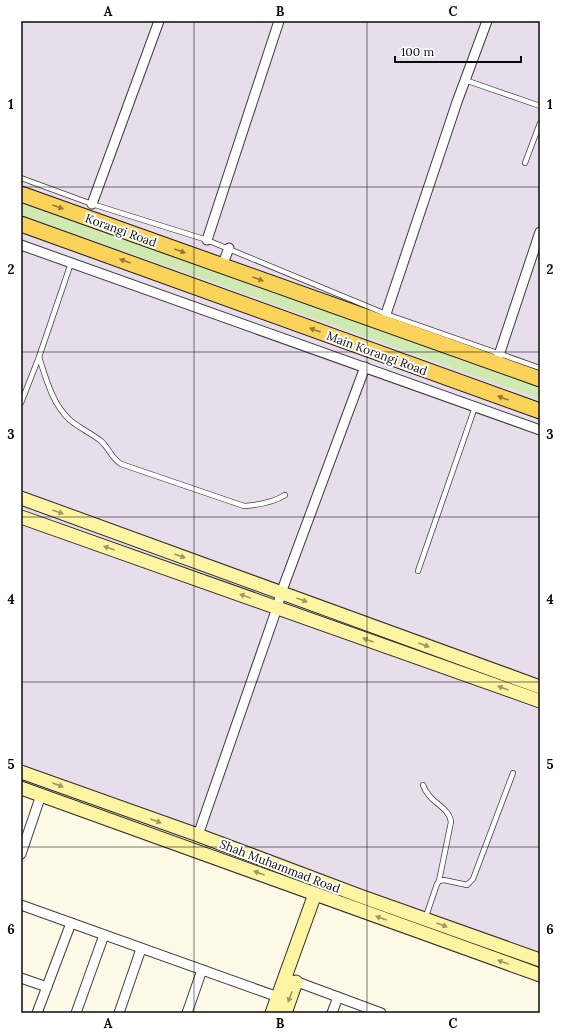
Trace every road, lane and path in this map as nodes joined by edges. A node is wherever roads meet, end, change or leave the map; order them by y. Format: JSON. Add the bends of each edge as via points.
{"nodes":[{"id":1,"x":159,"y":21,"type":"edge"},
{"id":2,"x":279,"y":21,"type":"edge"},
{"id":3,"x":487,"y":21,"type":"edge"},
{"id":4,"x":465,"y":80,"type":"junction"},
{"id":5,"x":540,"y":106,"type":"edge"},
{"id":6,"x":540,"y":123,"type":"edge"},
{"id":7,"x":525,"y":163,"type":"dead end"},
{"id":8,"x":21,"y":178,"type":"edge"},
{"id":9,"x":21,"y":194,"type":"edge"},
{"id":10,"x":92,"y":204,"type":"junction"},
{"id":11,"x":21,"y":224,"type":"edge"},
{"id":12,"x":540,"y":232,"type":"edge"},
{"id":13,"x":207,"y":240,"type":"junction"},
{"id":14,"x":21,"y":245,"type":"edge"},
{"id":15,"x":229,"y":248,"type":"junction"},
{"id":16,"x":71,"y":263,"type":"junction"},
{"id":17,"x":222,"y":266,"type":"junction"},
{"id":18,"x":212,"y":303,"type":"junction"},
{"id":19,"x":386,"y":314,"type":"junction"},
{"id":20,"x":39,"y":357,"type":"junction"},
{"id":21,"x":498,"y":359,"type":"junction"},
{"id":22,"x":364,"y":368,"type":"junction"},
{"id":23,"x":540,"y":368,"type":"edge"},
{"id":24,"x":540,"y":380,"type":"edge"},
{"id":25,"x":21,"y":403,"type":"edge"},
{"id":26,"x":475,"y":407,"type":"junction"},
{"id":27,"x":540,"y":411,"type":"edge"},
{"id":28,"x":540,"y":430,"type":"edge"},
{"id":29,"x":285,"y":495,"type":"dead end"},
{"id":30,"x":21,"y":498,"type":"edge"},
{"id":31,"x":21,"y":517,"type":"edge"},
{"id":32,"x":143,"y":542,"type":"junction"},
{"id":33,"x":138,"y":558,"type":"junction"},
{"id":34,"x":418,"y":571,"type":"dead end"},
{"id":35,"x":281,"y":593,"type":"junction"},
{"id":36,"x":277,"y":608,"type":"junction"},
{"id":37,"x":540,"y":687,"type":"edge"},
{"id":38,"x":540,"y":701,"type":"edge"},
{"id":39,"x":21,"y":772,"type":"edge"},
{"id":40,"x":513,"y":773,"type":"dead end"},
{"id":41,"x":423,"y":785,"type":"dead end"},
{"id":42,"x":21,"y":788,"type":"edge"},
{"id":43,"x":41,"y":795,"type":"junction"},
{"id":44,"x":120,"y":808,"type":"junction"},
{"id":45,"x":135,"y":813,"type":"junction"},
{"id":46,"x":113,"y":820,"type":"junction"},
{"id":47,"x":131,"y":827,"type":"junction"},
{"id":48,"x":198,"y":836,"type":"junction"},
{"id":49,"x":21,"y":854,"type":"edge"},
{"id":50,"x":439,"y":881,"type":"junction"},
{"id":51,"x":327,"y":883,"type":"junction"},
{"id":52,"x":352,"y":893,"type":"junction"},
{"id":53,"x":317,"y":895,"type":"junction"},
{"id":54,"x":21,"y":905,"type":"edge"},
{"id":55,"x":348,"y":906,"type":"junction"},
{"id":56,"x":425,"y":919,"type":"junction"},
{"id":57,"x":71,"y":923,"type":"junction"},
{"id":58,"x":104,"y":935,"type":"junction"},
{"id":59,"x":141,"y":949,"type":"junction"},
{"id":60,"x":540,"y":960,"type":"edge"},
{"id":61,"x":202,"y":970,"type":"junction"},
{"id":62,"x":540,"y":975,"type":"edge"},
{"id":63,"x":21,"y":978,"type":"edge"},
{"id":64,"x":291,"y":980,"type":"junction"},
{"id":65,"x":47,"y":987,"type":"junction"},
{"id":66,"x":278,"y":997,"type":"junction"},
{"id":67,"x":338,"y":997,"type":"junction"},
{"id":68,"x":370,"y":1011,"type":"edge"},
{"id":69,"x":37,"y":1013,"type":"edge"},
{"id":70,"x":76,"y":1013,"type":"edge"},
{"id":71,"x":118,"y":1013,"type":"edge"},
{"id":72,"x":187,"y":1013,"type":"edge"},
{"id":73,"x":272,"y":1013,"type":"edge"},
{"id":74,"x":285,"y":1013,"type":"edge"},
{"id":75,"x":332,"y":1013,"type":"edge"},
{"id":76,"x":381,"y":1013,"type":"edge"}],
"edges":[{"from":1,"to":10,"type":"street"},
{"from":2,"to":13,"type":"street"},
{"from":3,"to":4,"type":"street"},
{"from":4,"to":5,"type":"lane"},
{"from":4,"to":19,"type":"street"},
{"from":6,"to":7,"type":"lane"},
{"from":8,"to":10,"type":"lane"},
{"from":9,"to":17,"type":"main road","name":"Korangi Road","one_way":true},
{"from":10,"to":13,"type":"lane"},
{"from":18,"to":11,"type":"main road","name":"Main Korangi Road","one_way":true},
{"from":12,"to":21,"type":"street"},
{"from":13,"to":15,"type":"lane"},
{"from":14,"to":16,"type":"street"},
{"from":15,"to":17,"type":"street"},
{"from":15,"to":19,"type":"lane"},
{"from":16,"to":18,"type":"street"},
{"from":16,"to":20,"type":"lane"},
{"from":17,"to":21,"type":"main road","one_way":true},
{"from":18,"to":22,"type":"street"},
{"from":27,"to":18,"type":"main road","name":"Main Korangi Road","one_way":true},
{"from":19,"to":21,"type":"lane"},
{"from":20,"to":25,"type":"lane"},
{"from":20,"to":29,"type":"lane","via":[[62,412],[101,442],[111,456],[121,464],[244,506],[278,500]]},
{"from":21,"to":23,"type":"lane"},
{"from":21,"to":24,"type":"main road"},
{"from":22,"to":26,"type":"street"},
{"from":22,"to":35,"type":"street"},
{"from":26,"to":28,"type":"street"},
{"from":26,"to":34,"type":"lane"},
{"from":30,"to":32,"type":"main road","one_way":true},
{"from":33,"to":31,"type":"main road","one_way":true},
{"from":32,"to":33,"type":"main road"},
{"from":32,"to":35,"type":"main road","one_way":true},
{"from":36,"to":33,"type":"main road","one_way":true},
{"from":35,"to":36,"type":"street"},
{"from":35,"to":37,"type":"main road","one_way":true},
{"from":38,"to":36,"type":"main road","one_way":true},
{"from":36,"to":48,"type":"street"},
{"from":39,"to":44,"type":"main road","name":"Shah Muhammad Road","one_way":true},
{"from":40,"to":50,"type":"lane","via":[[470,883],[467,885]]},
{"from":41,"to":50,"type":"lane","via":[[428,796],[447,812],[451,822]]},
{"from":42,"to":43,"type":"main road","name":"Shah Muhammad Road"},
{"from":43,"to":46,"type":"main road","name":"Shah Muhammad Road"},
{"from":43,"to":49,"type":"street"},
{"from":44,"to":45,"type":"main road","name":"Shah Muhammad Road"},
{"from":44,"to":46,"type":"main road","via":[[122,817]]},
{"from":45,"to":47,"type":"main road","via":[[127,817]]},
{"from":45,"to":48,"type":"main road","name":"Shah Muhammad Road","one_way":true},
{"from":46,"to":47,"type":"main road","name":"Shah Muhammad Road"},
{"from":53,"to":47,"type":"main road","name":"Shah Muhammad Road","one_way":true},
{"from":48,"to":51,"type":"main road","name":"Shah Muhammad Road"},
{"from":50,"to":56,"type":"lane"},
{"from":51,"to":52,"type":"main road","name":"Shah Muhammad Road"},
{"from":51,"to":53,"type":"main road","via":[[318,887]]},
{"from":52,"to":55,"type":"main road","via":[[354,902]]},
{"from":52,"to":56,"type":"main road","name":"Shah Muhammad Road"},
{"from":53,"to":55,"type":"main road","name":"Shah Muhammad Road"},
{"from":53,"to":64,"type":"main road"},
{"from":54,"to":57,"type":"street"},
{"from":62,"to":55,"type":"main road","name":"Shah Muhammad Road","one_way":true},
{"from":56,"to":60,"type":"main road","name":"Shah Muhammad Road","one_way":true},
{"from":57,"to":58,"type":"street"},
{"from":57,"to":65,"type":"street"},
{"from":58,"to":59,"type":"street"},
{"from":58,"to":70,"type":"street"},
{"from":59,"to":61,"type":"street"},
{"from":59,"to":71,"type":"street"},
{"from":61,"to":66,"type":"street"},
{"from":61,"to":72,"type":"street"},
{"from":63,"to":65,"type":"street"},
{"from":64,"to":66,"type":"main road"},
{"from":64,"to":67,"type":"street"},
{"from":64,"to":74,"type":"main road","one_way":true},
{"from":65,"to":69,"type":"street"},
{"from":66,"to":73,"type":"main road"},
{"from":67,"to":68,"type":"street"},
{"from":67,"to":75,"type":"street"},
{"from":68,"to":76,"type":"street"}]}
